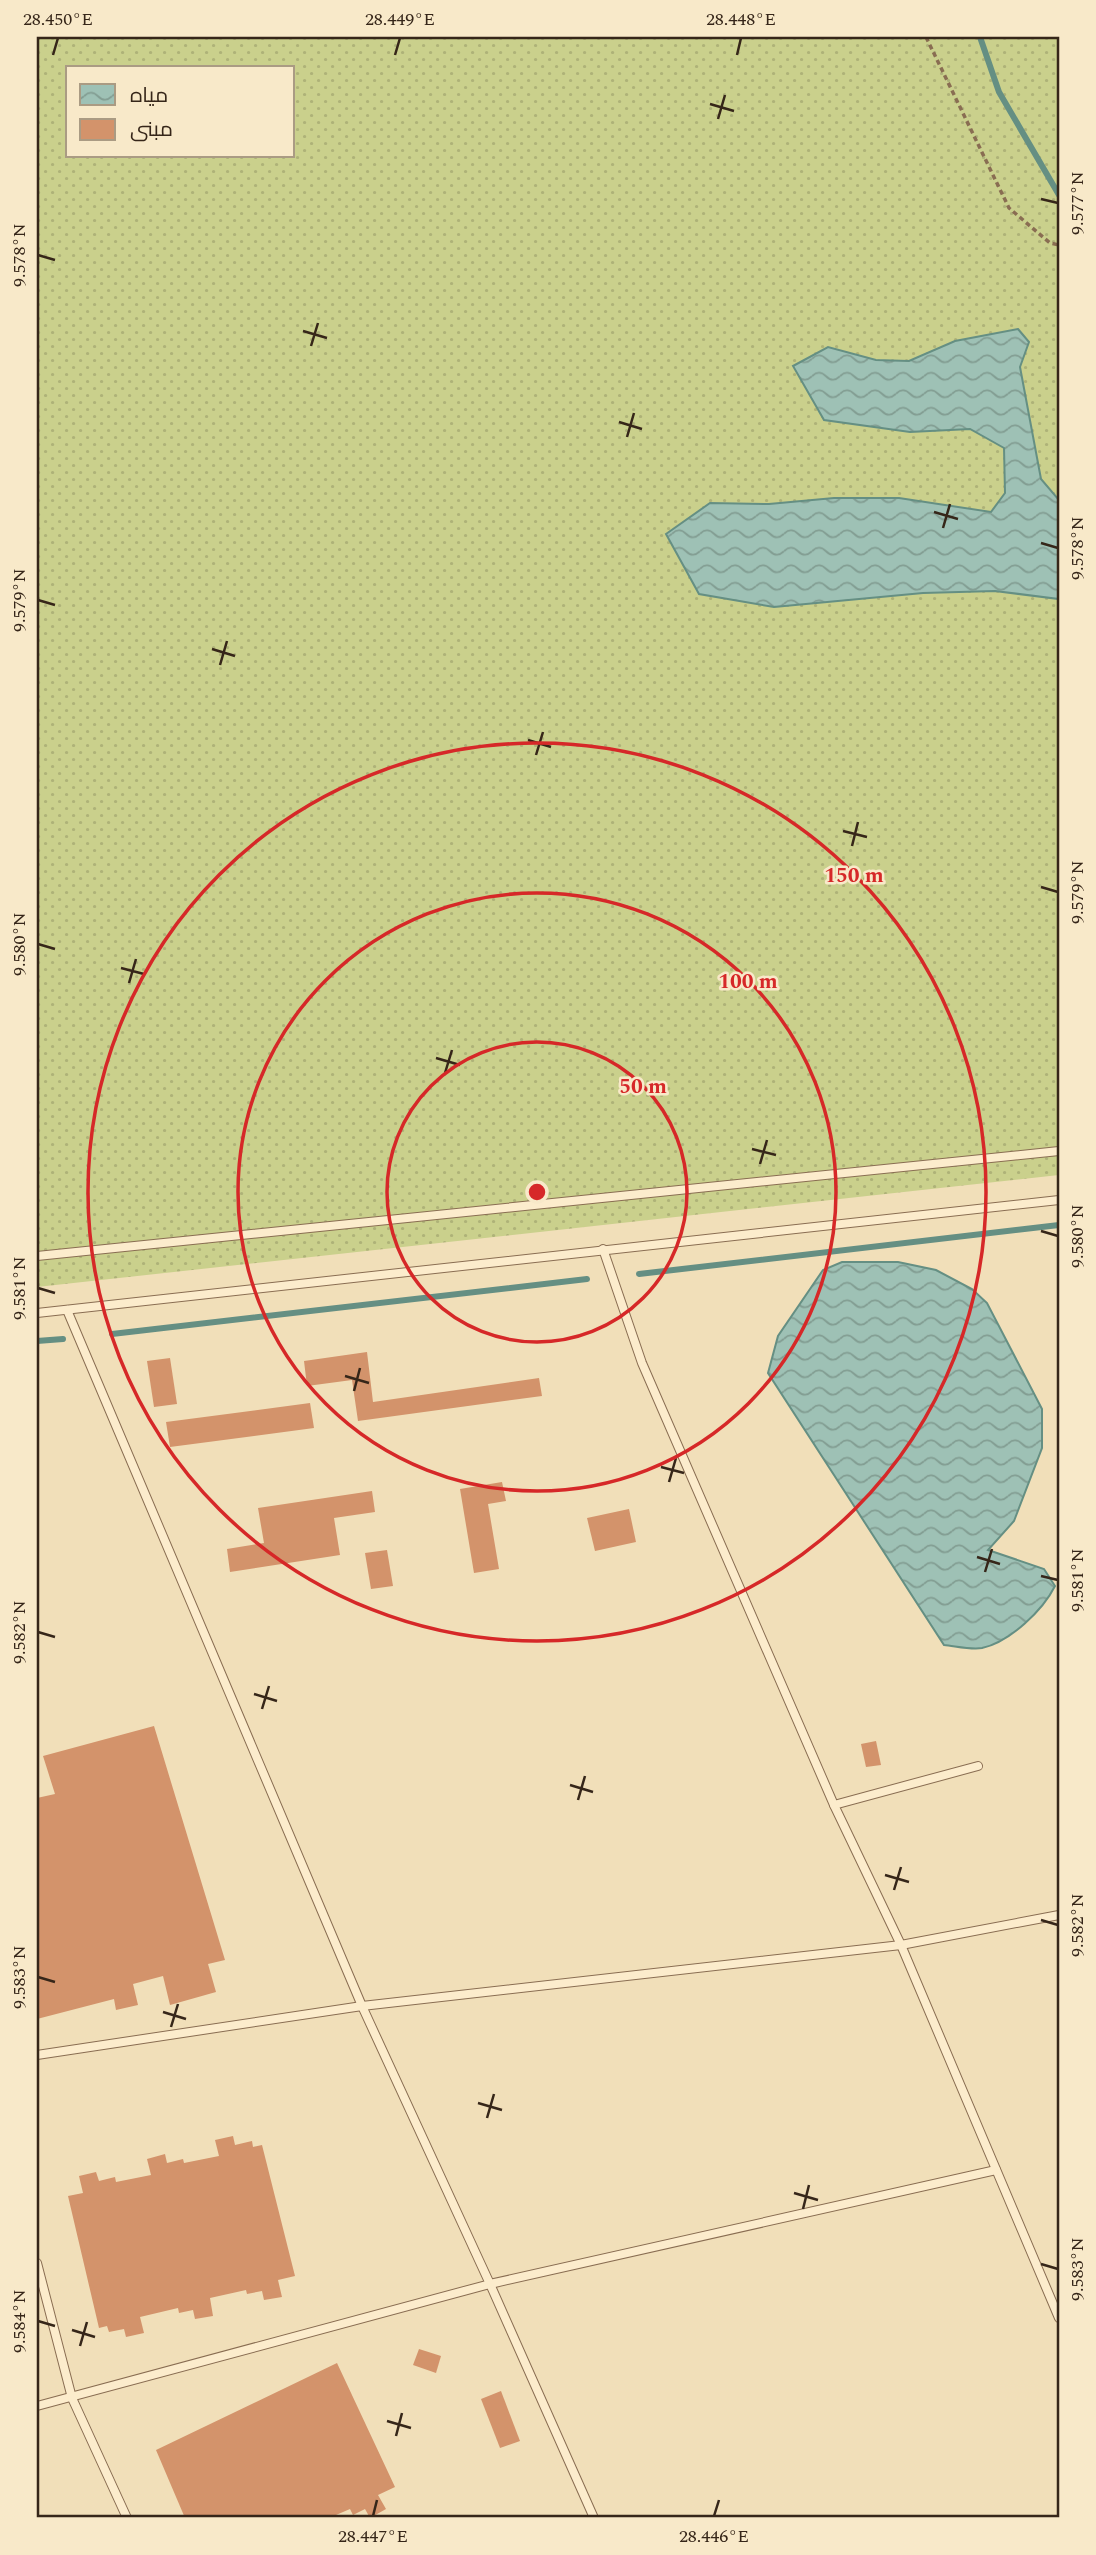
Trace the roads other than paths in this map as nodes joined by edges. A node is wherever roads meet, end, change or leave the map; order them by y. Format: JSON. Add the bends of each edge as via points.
{"nodes":[{"id":1,"x":1059,"y":1151,"type":"edge"},
{"id":2,"x":1059,"y":1200,"type":"edge"},
{"id":3,"x":603,"y":1250,"type":"junction"},
{"id":4,"x":37,"y":1256,"type":"edge"},
{"id":5,"x":67,"y":1310,"type":"junction"},
{"id":6,"x":37,"y":1313,"type":"edge"},
{"id":7,"x":978,"y":1766,"type":"dead end"},
{"id":8,"x":834,"y":1805,"type":"junction"},
{"id":9,"x":1059,"y":1915,"type":"edge"},
{"id":10,"x":901,"y":1945,"type":"junction"},
{"id":11,"x":362,"y":2006,"type":"junction"},
{"id":12,"x":37,"y":2055,"type":"edge"},
{"id":13,"x":996,"y":2170,"type":"junction"},
{"id":14,"x":37,"y":2263,"type":"edge"},
{"id":15,"x":491,"y":2284,"type":"junction"},
{"id":16,"x":1059,"y":2318,"type":"edge"},
{"id":17,"x":72,"y":2399,"type":"junction"},
{"id":18,"x":37,"y":2406,"type":"edge"},
{"id":19,"x":127,"y":2518,"type":"edge"},
{"id":20,"x":594,"y":2518,"type":"edge"}],
"edges":[{"from":1,"to":4,"type":"lane"},
{"from":2,"to":3,"type":"lane"},
{"from":3,"to":5,"type":"lane"},
{"from":3,"to":8,"type":"lane","via":[[642,1363]]},
{"from":5,"to":6,"type":"lane"},
{"from":5,"to":11,"type":"lane"},
{"from":7,"to":8,"type":"lane"},
{"from":8,"to":10,"type":"lane"},
{"from":9,"to":10,"type":"lane"},
{"from":10,"to":11,"type":"lane"},
{"from":10,"to":13,"type":"lane"},
{"from":11,"to":12,"type":"lane"},
{"from":11,"to":15,"type":"lane"},
{"from":13,"to":15,"type":"lane"},
{"from":13,"to":16,"type":"lane"},
{"from":14,"to":17,"type":"lane"},
{"from":15,"to":17,"type":"lane"},
{"from":15,"to":20,"type":"lane"},
{"from":17,"to":18,"type":"lane"},
{"from":17,"to":19,"type":"lane"}]}
